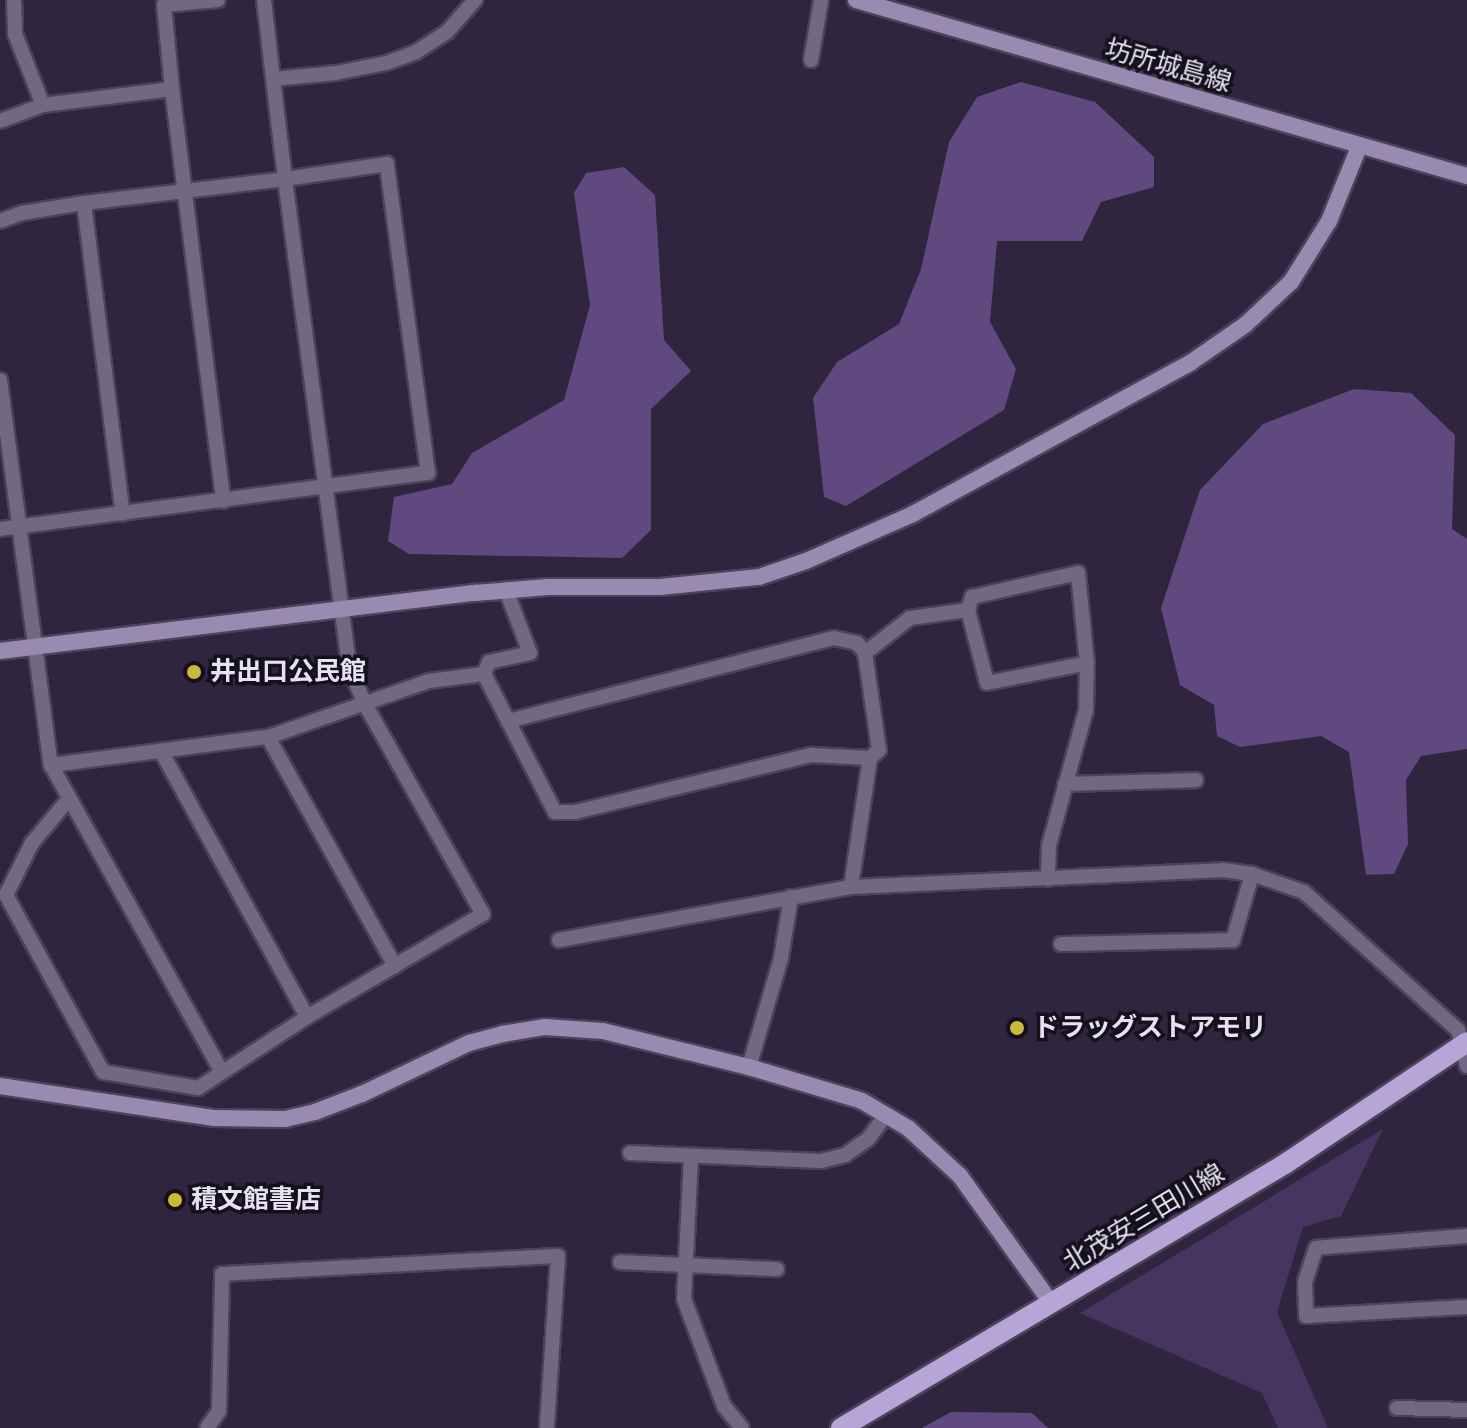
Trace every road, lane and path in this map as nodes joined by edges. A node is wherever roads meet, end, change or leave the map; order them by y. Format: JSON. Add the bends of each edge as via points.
{"nodes":[{"id":1,"x":14,"y":0,"type":"edge"},
{"id":2,"x":218,"y":0,"type":"edge"},
{"id":3,"x":264,"y":0,"type":"edge"},
{"id":4,"x":475,"y":0,"type":"edge"},
{"id":5,"x":821,"y":0,"type":"edge"},
{"id":6,"x":856,"y":0,"type":"edge"},
{"id":7,"x":15,"y":34,"type":"junction"},
{"id":8,"x":0,"y":39,"type":"edge"},
{"id":9,"x":811,"y":60,"type":"dead end"},
{"id":10,"x":273,"y":79,"type":"junction"},
{"id":11,"x":172,"y":89,"type":"junction"},
{"id":12,"x":43,"y":105,"type":"junction"},
{"id":13,"x":0,"y":121,"type":"edge"},
{"id":14,"x":1359,"y":147,"type":"junction"},
{"id":15,"x":1467,"y":176,"type":"edge"},
{"id":16,"x":285,"y":179,"type":"junction"},
{"id":17,"x":185,"y":191,"type":"junction"},
{"id":18,"x":84,"y":203,"type":"junction"},
{"id":19,"x":0,"y":221,"type":"edge"},
{"id":20,"x":0,"y":380,"type":"edge"},
{"id":21,"x":2,"y":407,"type":"edge"},
{"id":22,"x":325,"y":488,"type":"junction"},
{"id":23,"x":223,"y":501,"type":"junction"},
{"id":24,"x":123,"y":514,"type":"junction"},
{"id":25,"x":19,"y":527,"type":"junction"},
{"id":26,"x":0,"y":529,"type":"edge"},
{"id":27,"x":506,"y":590,"type":"junction"},
{"id":28,"x":339,"y":608,"type":"junction"},
{"id":29,"x":968,"y":610,"type":"junction"},
{"id":30,"x":35,"y":645,"type":"junction"},
{"id":31,"x":0,"y":651,"type":"edge"},
{"id":32,"x":865,"y":653,"type":"junction"},
{"id":33,"x":1087,"y":663,"type":"junction"},
{"id":34,"x":484,"y":674,"type":"junction"},
{"id":35,"x":365,"y":704,"type":"junction"},
{"id":36,"x":508,"y":721,"type":"junction"},
{"id":37,"x":268,"y":737,"type":"junction"},
{"id":38,"x":161,"y":751,"type":"junction"},
{"id":39,"x":870,"y":758,"type":"junction"},
{"id":40,"x":51,"y":765,"type":"junction"},
{"id":41,"x":1196,"y":780,"type":"dead end"},
{"id":42,"x":1065,"y":784,"type":"junction"},
{"id":43,"x":68,"y":800,"type":"junction"},
{"id":44,"x":1252,"y":874,"type":"junction"},
{"id":45,"x":1048,"y":879,"type":"junction"},
{"id":46,"x":851,"y":887,"type":"junction"},
{"id":47,"x":791,"y":897,"type":"junction"},
{"id":48,"x":559,"y":940,"type":"dead end"},
{"id":49,"x":1061,"y":944,"type":"dead end"},
{"id":50,"x":395,"y":966,"type":"junction"},
{"id":51,"x":307,"y":1017,"type":"junction"},
{"id":52,"x":1465,"y":1052,"type":"edge"},
{"id":53,"x":749,"y":1067,"type":"junction"},
{"id":54,"x":222,"y":1072,"type":"junction"},
{"id":55,"x":0,"y":1086,"type":"edge"},
{"id":56,"x":886,"y":1115,"type":"junction"},
{"id":57,"x":630,"y":1153,"type":"dead end"},
{"id":58,"x":691,"y":1156,"type":"junction"},
{"id":59,"x":1467,"y":1236,"type":"edge"},
{"id":60,"x":620,"y":1262,"type":"dead end"},
{"id":61,"x":685,"y":1265,"type":"junction"},
{"id":62,"x":777,"y":1269,"type":"dead end"},
{"id":63,"x":1052,"y":1304,"type":"junction"},
{"id":64,"x":1467,"y":1307,"type":"edge"},
{"id":65,"x":1397,"y":1408,"type":"dead end"},
{"id":66,"x":1467,"y":1410,"type":"edge"},
{"id":67,"x":207,"y":1428,"type":"edge"},
{"id":68,"x":547,"y":1428,"type":"edge"},
{"id":69,"x":742,"y":1428,"type":"edge"},
{"id":70,"x":841,"y":1428,"type":"edge"}],
"edges":[{"from":1,"to":7,"type":"street"},
{"from":2,"to":11,"type":"street","via":[[164,5]]},
{"from":3,"to":10,"type":"street"},
{"from":4,"to":10,"type":"street","via":[[447,32],[416,52],[336,73]]},
{"from":5,"to":9,"type":"street"},
{"from":6,"to":14,"type":"street","name":"坊所城島線"},
{"from":7,"to":8,"type":"street"},
{"from":7,"to":12,"type":"street"},
{"from":10,"to":16,"type":"street"},
{"from":11,"to":12,"type":"street"},
{"from":11,"to":17,"type":"street"},
{"from":12,"to":13,"type":"street"},
{"from":14,"to":15,"type":"street","name":"坊所城島線"},
{"from":14,"to":27,"type":"street","via":[[1329,221],[1291,282],[1245,325],[1190,363],[913,514],[759,577],[660,587]]},
{"from":16,"to":17,"type":"street"},
{"from":16,"to":22,"type":"street"},
{"from":16,"to":22,"type":"street","via":[[387,164],[426,457],[428,473]]},
{"from":17,"to":18,"type":"street"},
{"from":17,"to":23,"type":"street"},
{"from":18,"to":19,"type":"street"},
{"from":18,"to":24,"type":"street"},
{"from":20,"to":21,"type":"street"},
{"from":21,"to":25,"type":"street"},
{"from":22,"to":23,"type":"street"},
{"from":22,"to":28,"type":"street"},
{"from":23,"to":24,"type":"street"},
{"from":24,"to":25,"type":"street"},
{"from":25,"to":26,"type":"street"},
{"from":25,"to":30,"type":"street"},
{"from":27,"to":28,"type":"street"},
{"from":27,"to":34,"type":"street","via":[[530,653],[489,662]]},
{"from":28,"to":30,"type":"street"},
{"from":28,"to":35,"type":"street","via":[[349,667]]},
{"from":29,"to":32,"type":"street","via":[[910,618]]},
{"from":29,"to":33,"type":"street","via":[[987,683]]},
{"from":29,"to":33,"type":"street","via":[[972,597],[1078,573]]},
{"from":30,"to":31,"type":"street"},
{"from":30,"to":40,"type":"street"},
{"from":32,"to":36,"type":"street","via":[[857,643],[834,638]]},
{"from":32,"to":39,"type":"street","via":[[879,750]]},
{"from":33,"to":42,"type":"street","via":[[1086,710]]},
{"from":34,"to":35,"type":"street","via":[[429,681]]},
{"from":34,"to":36,"type":"street"},
{"from":35,"to":37,"type":"street"},
{"from":35,"to":50,"type":"street","via":[[483,914]]},
{"from":36,"to":39,"type":"street","via":[[555,812],[575,812],[811,755]]},
{"from":37,"to":38,"type":"street"},
{"from":37,"to":50,"type":"street"},
{"from":38,"to":40,"type":"street"},
{"from":38,"to":51,"type":"street"},
{"from":39,"to":46,"type":"street"},
{"from":40,"to":43,"type":"street"},
{"from":41,"to":42,"type":"street"},
{"from":42,"to":45,"type":"street","via":[[1049,845]]},
{"from":43,"to":54,"type":"street"},
{"from":43,"to":54,"type":"street","via":[[32,843],[6,895],[103,1072],[198,1088]]},
{"from":44,"to":45,"type":"street","via":[[1223,870]]},
{"from":44,"to":49,"type":"street","via":[[1233,940]]},
{"from":44,"to":52,"type":"street","via":[[1304,892],[1458,1030]]},
{"from":45,"to":46,"type":"street"},
{"from":46,"to":47,"type":"street"},
{"from":47,"to":48,"type":"street"},
{"from":47,"to":53,"type":"street","via":[[781,958]]},
{"from":50,"to":51,"type":"street"},
{"from":51,"to":54,"type":"street"},
{"from":52,"to":63,"type":"main road","name":"北茂安三田川線"},
{"from":53,"to":55,"type":"street","via":[[603,1031],[545,1027],[469,1043],[362,1094],[285,1119],[215,1118]]},
{"from":53,"to":56,"type":"street","via":[[862,1101]]},
{"from":56,"to":58,"type":"street","via":[[857,1147],[821,1161]]},
{"from":56,"to":63,"type":"street","via":[[960,1176]]},
{"from":57,"to":58,"type":"street"},
{"from":58,"to":61,"type":"street"},
{"from":59,"to":64,"type":"street","via":[[1316,1248],[1305,1282],[1306,1316]]},
{"from":60,"to":61,"type":"street"},
{"from":61,"to":62,"type":"street"},
{"from":61,"to":69,"type":"street","via":[[684,1299],[724,1406]]},
{"from":63,"to":70,"type":"main road","name":"北茂安三田川線"},
{"from":65,"to":66,"type":"street"},
{"from":67,"to":68,"type":"street","via":[[219,1411],[222,1274],[558,1256]]}]}
